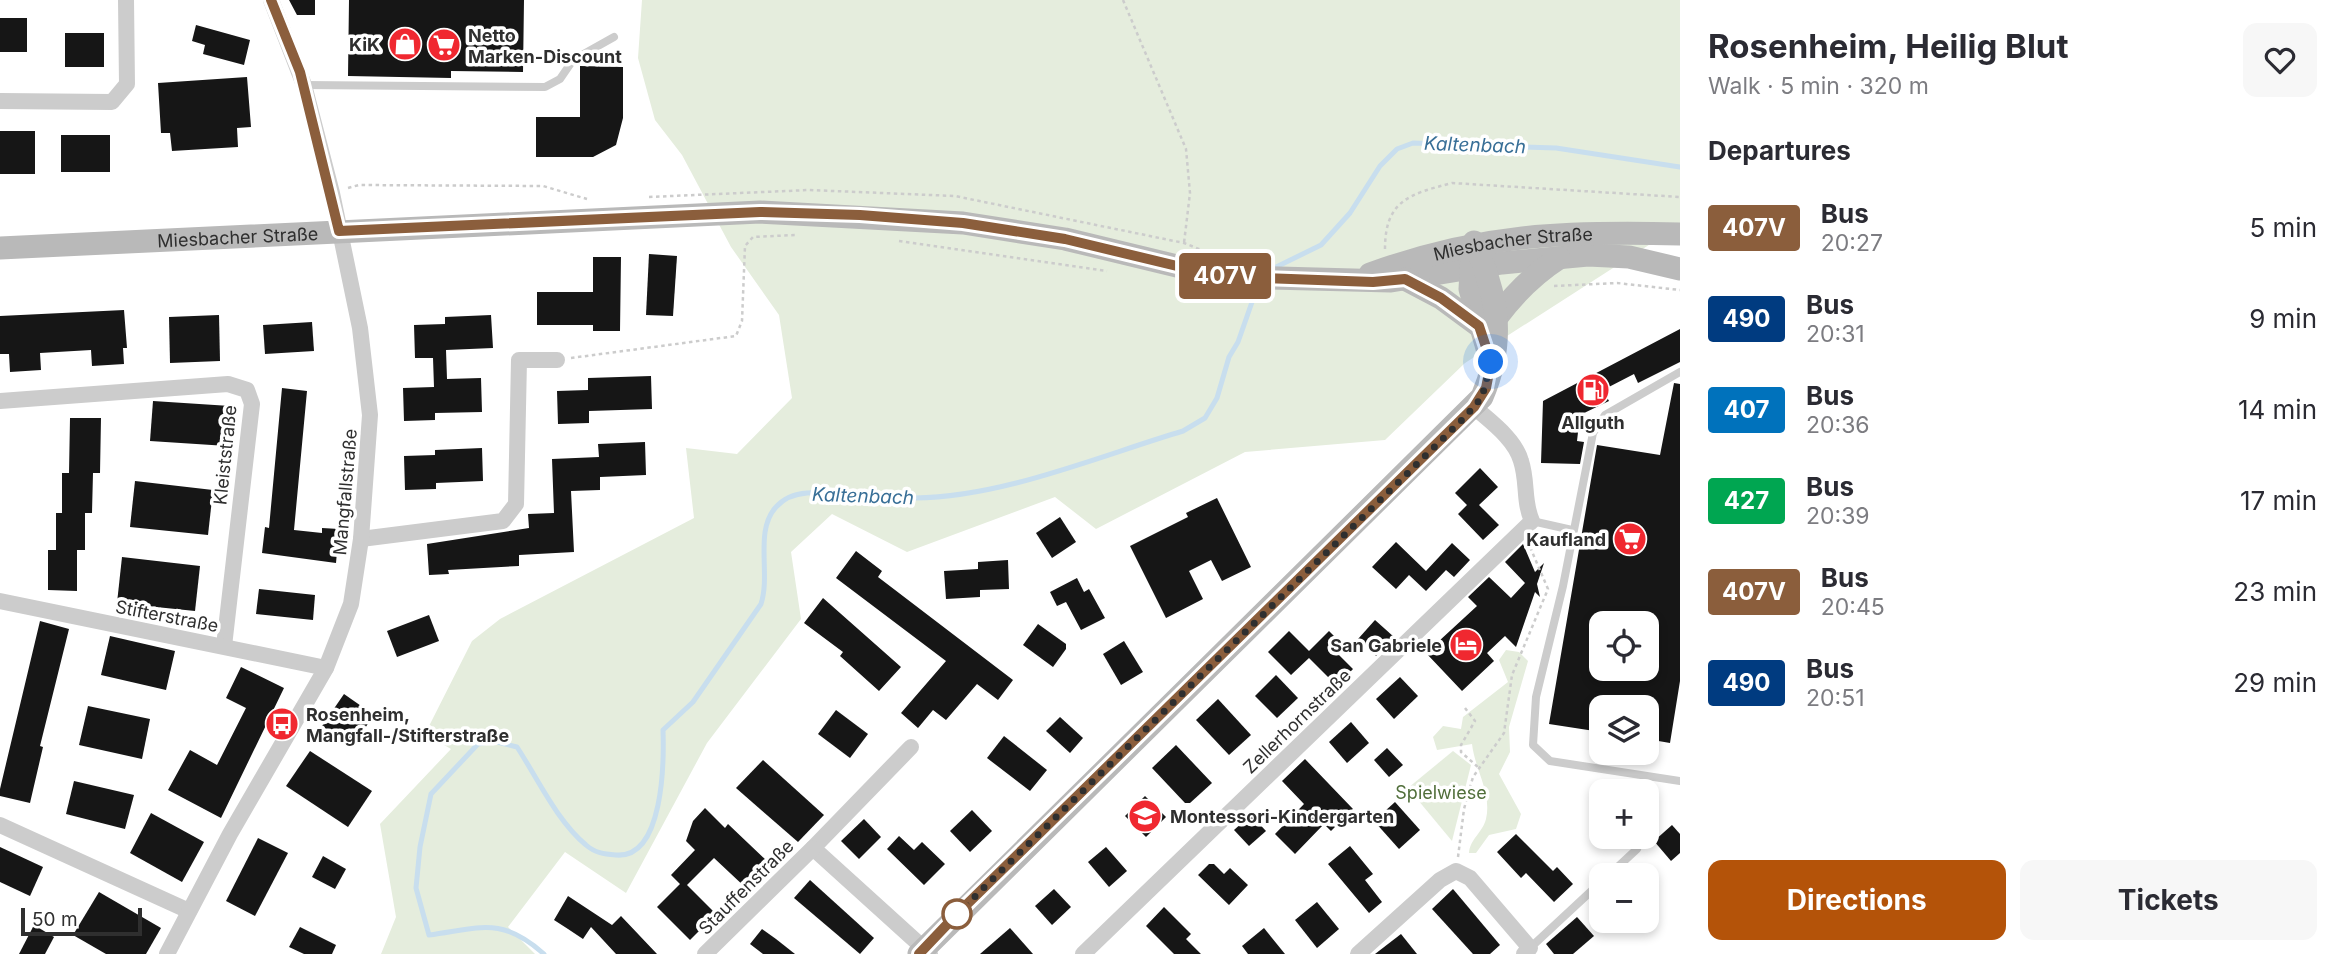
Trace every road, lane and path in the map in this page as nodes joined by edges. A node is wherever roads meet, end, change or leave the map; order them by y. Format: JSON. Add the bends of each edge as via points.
{"nodes":[{"id":1,"x":126,"y":0,"type":"edge"},
{"id":2,"x":271,"y":0,"type":"edge"},
{"id":3,"x":1123,"y":0,"type":"edge"},
{"id":4,"x":614,"y":37,"type":"dead end"},
{"id":5,"x":304,"y":85,"type":"junction"},
{"id":6,"x":0,"y":101,"type":"edge"},
{"id":7,"x":1680,"y":197,"type":"edge"},
{"id":8,"x":339,"y":231,"type":"junction"},
{"id":9,"x":1680,"y":234,"type":"edge"},
{"id":10,"x":796,"y":235,"type":"dead end"},
{"id":11,"x":896,"y":240,"type":"dead end"},
{"id":12,"x":1474,"y":242,"type":"junction"},
{"id":13,"x":1184,"y":243,"type":"dead end"},
{"id":14,"x":0,"y":248,"type":"edge"},
{"id":15,"x":1385,"y":256,"type":"dead end"},
{"id":16,"x":1562,"y":256,"type":"junction"},
{"id":17,"x":1477,"y":267,"type":"junction"},
{"id":18,"x":1680,"y":270,"type":"edge"},
{"id":19,"x":1107,"y":271,"type":"dead end"},
{"id":20,"x":1405,"y":279,"type":"junction"},
{"id":21,"x":1350,"y":281,"type":"junction"},
{"id":22,"x":1546,"y":290,"type":"dead end"},
{"id":23,"x":1680,"y":290,"type":"edge"},
{"id":24,"x":1488,"y":321,"type":"junction"},
{"id":25,"x":557,"y":360,"type":"joint"},
{"id":26,"x":1680,"y":372,"type":"edge"},
{"id":27,"x":0,"y":401,"type":"edge"},
{"id":28,"x":1474,"y":407,"type":"junction"},
{"id":29,"x":1527,"y":526,"type":"junction"},
{"id":30,"x":1572,"y":530,"type":"junction"},
{"id":31,"x":361,"y":539,"type":"junction"},
{"id":32,"x":0,"y":601,"type":"edge"},
{"id":33,"x":224,"y":646,"type":"junction"},
{"id":34,"x":326,"y":668,"type":"junction"},
{"id":35,"x":1465,"y":708,"type":"dead end"},
{"id":36,"x":911,"y":747,"type":"dead end"},
{"id":37,"x":1479,"y":768,"type":"junction"},
{"id":38,"x":1680,"y":781,"type":"edge"},
{"id":39,"x":0,"y":825,"type":"edge"},
{"id":40,"x":813,"y":848,"type":"junction"},
{"id":41,"x":1637,"y":849,"type":"dead end"},
{"id":42,"x":1622,"y":863,"type":"edge"},
{"id":43,"x":1457,"y":871,"type":"junction"},
{"id":44,"x":1589,"y":893,"type":"edge"},
{"id":45,"x":188,"y":911,"type":"junction"},
{"id":46,"x":1527,"y":951,"type":"edge"},
{"id":47,"x":925,"y":952,"type":"edge"},
{"id":48,"x":167,"y":954,"type":"edge"},
{"id":49,"x":705,"y":954,"type":"edge"},
{"id":50,"x":1083,"y":954,"type":"edge"},
{"id":51,"x":1358,"y":954,"type":"edge"}],
"edges":[{"from":1,"to":6,"type":"street","via":[[127,84],[112,102]]},
{"from":2,"to":5,"type":"street","name":"Mangfallstraße"},
{"from":3,"to":13,"type":"path","via":[[1186,149],[1190,193]]},
{"from":4,"to":5,"type":"lane","via":[[573,60],[560,79],[545,87]]},
{"from":5,"to":8,"type":"street","name":"Mangfallstraße"},
{"from":7,"to":15,"type":"path","via":[[1452,183],[1403,200],[1385,224]]},
{"from":8,"to":14,"type":"main road","name":"Miesbacher Straße"},
{"from":8,"to":21,"type":"main road","name":"Miesbacher Straße","via":[[752,212],[860,215],[963,223],[1065,239],[1206,273]]},
{"from":8,"to":31,"type":"street","name":"Mangfallstraße","via":[[360,328],[370,415]]},
{"from":9,"to":12,"type":"main road","name":"Miesbacher Straße","via":[[1565,233]]},
{"from":10,"to":25,"type":"path","via":[[754,237],[745,246],[742,321],[736,336]]},
{"from":11,"to":19,"type":"path"},
{"from":12,"to":17,"type":"main road"},
{"from":12,"to":21,"type":"main road","name":"Miesbacher Straße"},
{"from":16,"to":17,"type":"main road","name":"Miesbacher Straße"},
{"from":16,"to":18,"type":"main road","name":"Miesbacher Straße","via":[[1629,257]]},
{"from":16,"to":24,"type":"main road","via":[[1539,271]]},
{"from":17,"to":20,"type":"main road","name":"Miesbacher Straße"},
{"from":17,"to":24,"type":"main road","via":[[1470,289]]},
{"from":20,"to":21,"type":"main road","name":"Miesbacher Straße"},
{"from":20,"to":24,"type":"main road"},
{"from":22,"to":23,"type":"path","via":[[1557,285],[1617,284]]},
{"from":24,"to":28,"type":"main road","via":[[1491,362],[1486,388]]},
{"from":25,"to":31,"type":"street","via":[[519,360],[516,504],[503,521]]},
{"from":26,"to":30,"type":"lane","via":[[1605,415],[1593,433]]},
{"from":27,"to":33,"type":"street","name":"Kleiststraße","via":[[228,384],[247,390],[252,404]]},
{"from":28,"to":29,"type":"street","via":[[1512,444],[1521,460]]},
{"from":28,"to":47,"type":"main road"},
{"from":29,"to":30,"type":"lane"},
{"from":29,"to":37,"type":"path","via":[[1548,589],[1512,675],[1504,733]]},
{"from":29,"to":50,"type":"street","name":"Zellerhornstraße"},
{"from":30,"to":38,"type":"lane","via":[[1536,697],[1533,745],[1550,761]]},
{"from":31,"to":34,"type":"street","name":"Mangfallstraße","via":[[351,604]]},
{"from":32,"to":33,"type":"street","name":"Stifterstraße"},
{"from":33,"to":34,"type":"street","name":"Stifterstraße"},
{"from":34,"to":45,"type":"street","name":"Mangfallstraße"},
{"from":35,"to":37,"type":"path","via":[[1475,721],[1461,752]]},
{"from":36,"to":40,"type":"street","name":"Stauffenstraße"},
{"from":37,"to":43,"type":"path","via":[[1464,809]]},
{"from":39,"to":45,"type":"street"},
{"from":40,"to":47,"type":"street","name":"Stauffenstraße"},
{"from":40,"to":49,"type":"street","name":"Stauffenstraße"},
{"from":41,"to":42,"type":"lane"},
{"from":43,"to":46,"type":"street","via":[[1470,878]]},
{"from":43,"to":51,"type":"street","via":[[1440,880]]},
{"from":44,"to":46,"type":"lane"},
{"from":45,"to":48,"type":"street","name":"Mangfallstraße"}]}
